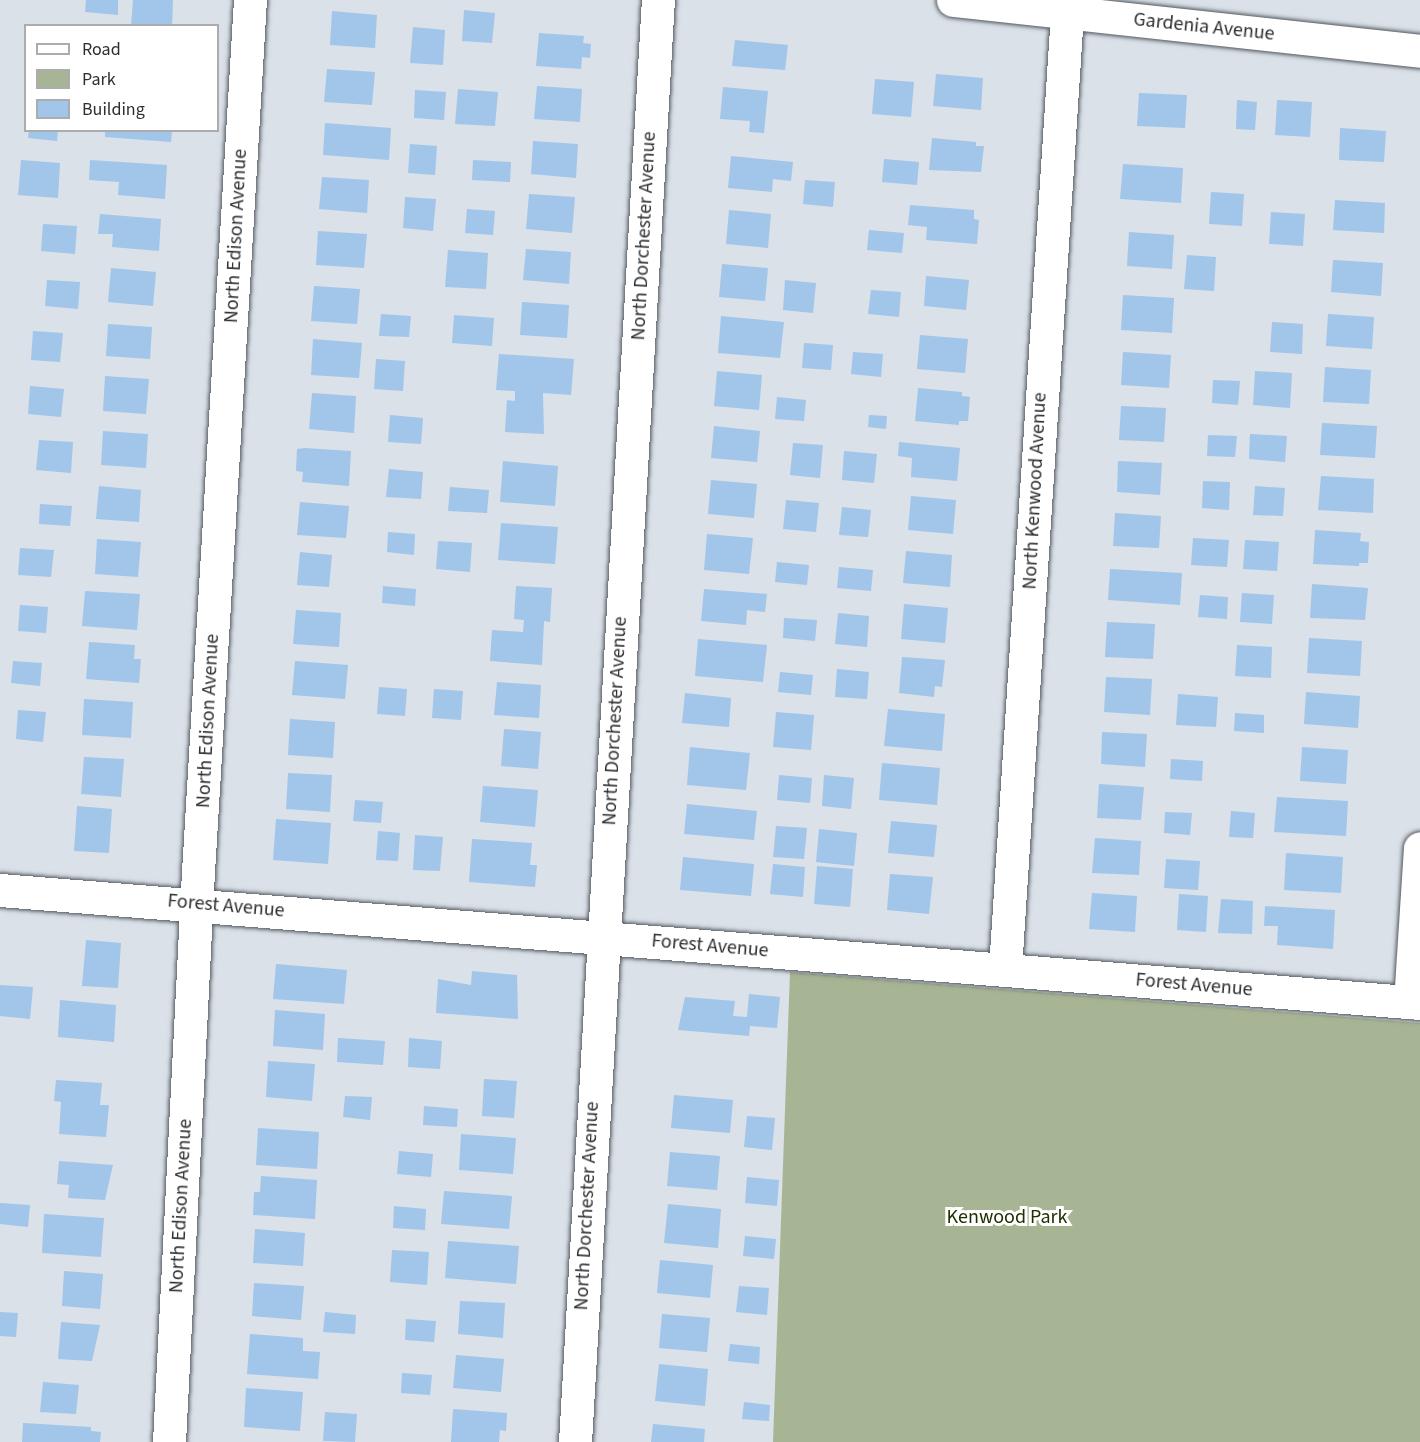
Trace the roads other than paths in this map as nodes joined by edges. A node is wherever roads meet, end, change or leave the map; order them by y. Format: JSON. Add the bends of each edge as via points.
{"nodes":[{"id":1,"x":250,"y":0,"type":"edge"},
{"id":2,"x":658,"y":0,"type":"edge"},
{"id":3,"x":953,"y":0,"type":"edge"},
{"id":4,"x":1114,"y":9,"type":"edge"},
{"id":5,"x":1067,"y":12,"type":"junction"},
{"id":6,"x":1420,"y":51,"type":"edge"},
{"id":7,"x":1420,"y":848,"type":"edge"},
{"id":8,"x":0,"y":890,"type":"edge"},
{"id":9,"x":196,"y":904,"type":"junction"},
{"id":10,"x":602,"y":937,"type":"junction"},
{"id":11,"x":1005,"y":969,"type":"junction"},
{"id":12,"x":1415,"y":1002,"type":"edge"},
{"id":13,"x":169,"y":1442,"type":"edge"},
{"id":14,"x":575,"y":1442,"type":"edge"}],
"edges":[{"from":1,"to":9,"type":"street","name":"North Edison Avenue"},
{"from":2,"to":10,"type":"street","name":"North Dorchester Avenue"},
{"from":3,"to":5,"type":"street","name":"Gardenia Avenue"},
{"from":4,"to":5,"type":"street","name":"Gardenia Avenue"},
{"from":4,"to":6,"type":"street","name":"Gardenia Avenue"},
{"from":5,"to":11,"type":"street","name":"North Kenwood Avenue"},
{"from":7,"to":12,"type":"street"},
{"from":8,"to":9,"type":"street","name":"Forest Avenue"},
{"from":9,"to":10,"type":"street","name":"Forest Avenue"},
{"from":9,"to":13,"type":"street","name":"North Edison Avenue"},
{"from":10,"to":11,"type":"street","name":"Forest Avenue"},
{"from":10,"to":14,"type":"street","name":"North Dorchester Avenue"},
{"from":11,"to":12,"type":"street","name":"Forest Avenue"}]}
